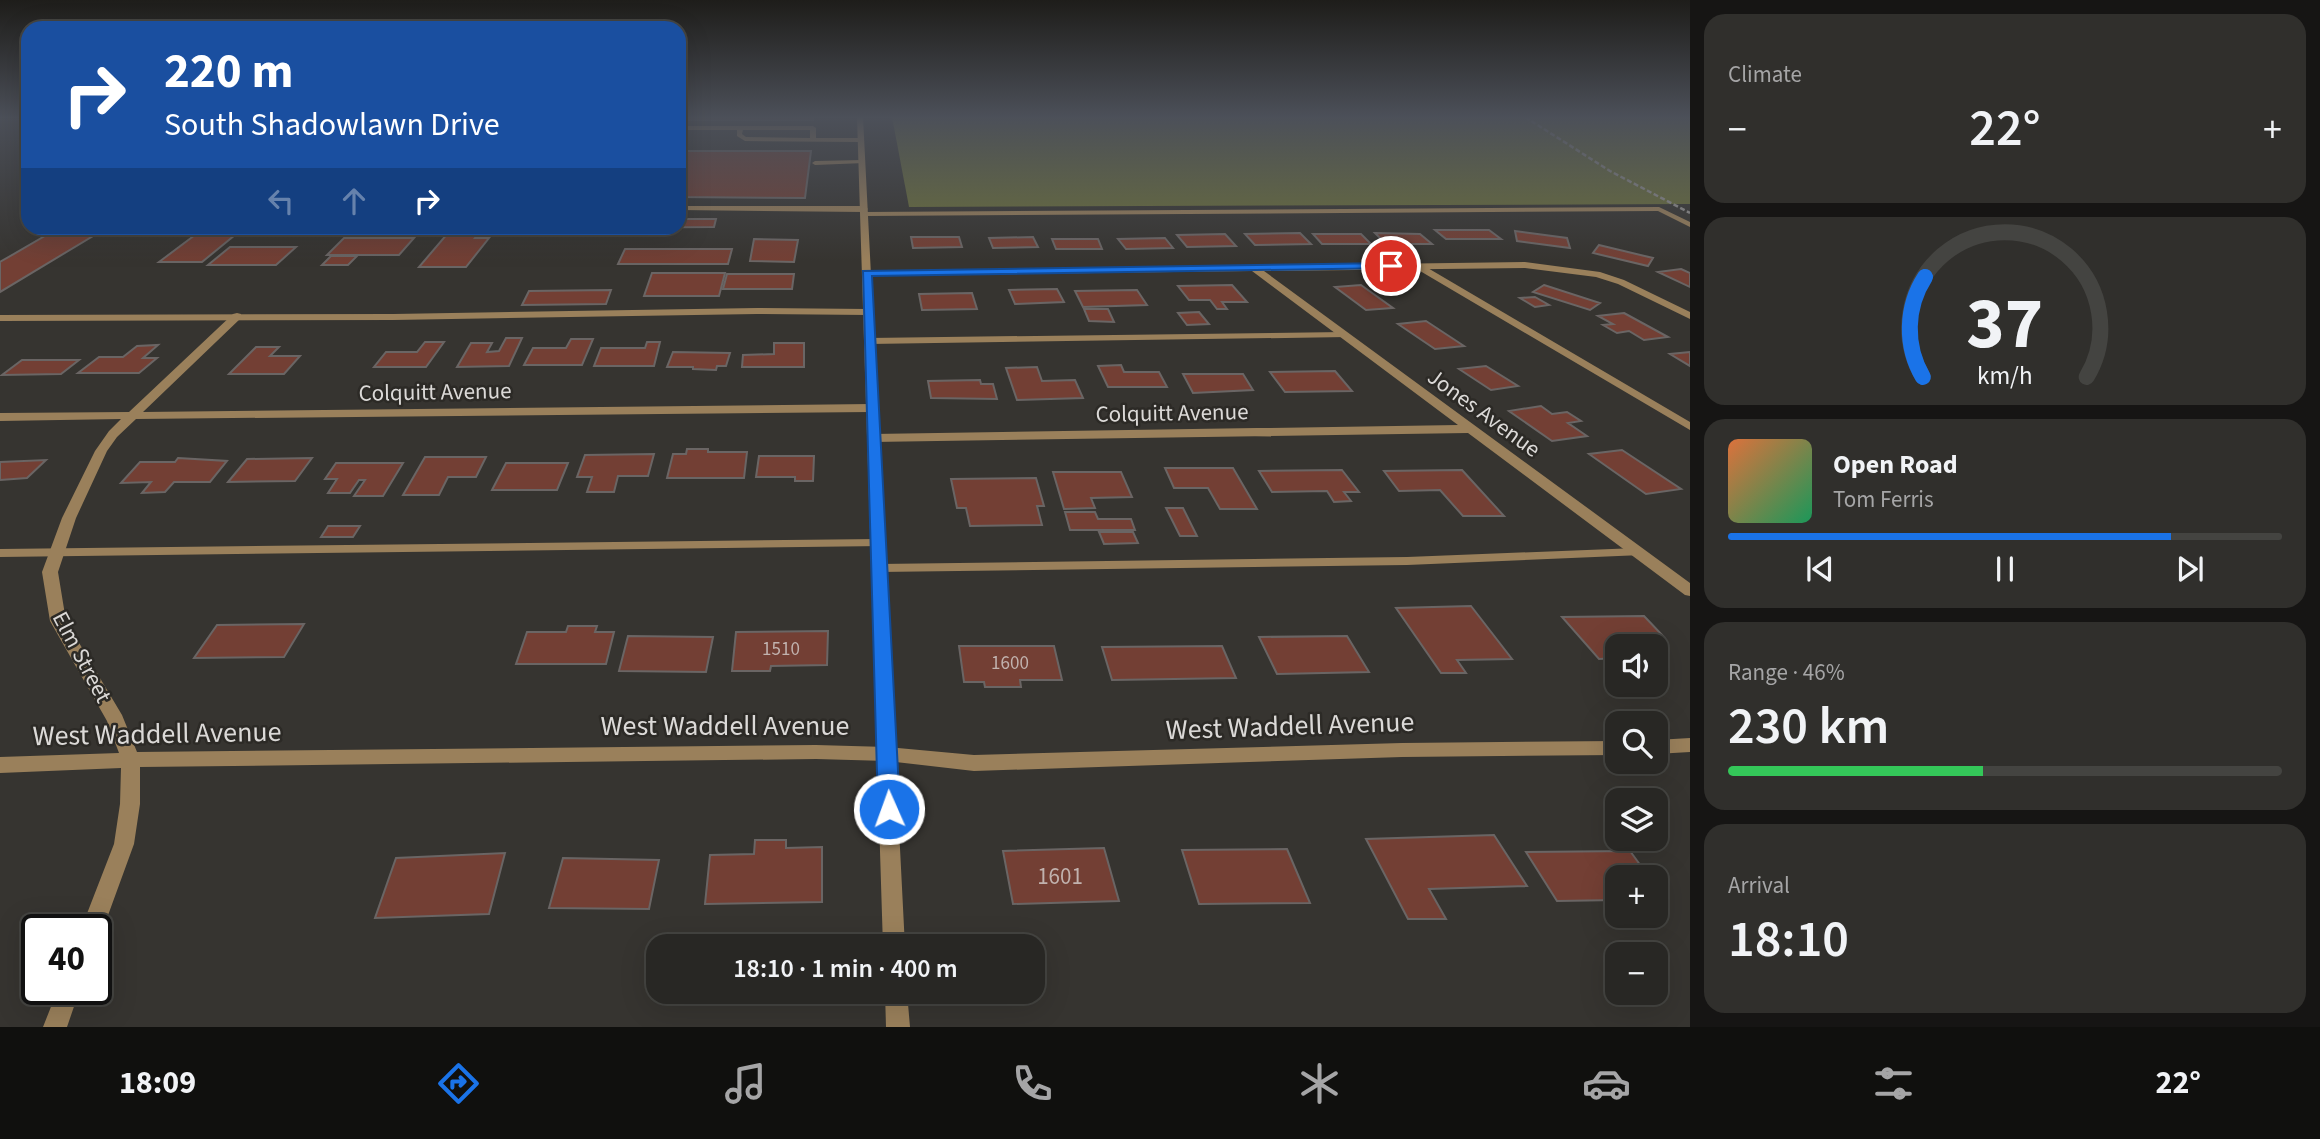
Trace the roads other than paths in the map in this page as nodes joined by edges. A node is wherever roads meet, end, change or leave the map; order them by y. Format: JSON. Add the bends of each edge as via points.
{"nodes":[{"id":1,"x":862,"y":165,"type":"edge"},
{"id":2,"x":686,"y":208,"type":"edge"},
{"id":3,"x":864,"y":212,"type":"junction"},
{"id":4,"x":1690,"y":225,"type":"edge"},
{"id":5,"x":1418,"y":266,"type":"junction"},
{"id":6,"x":1254,"y":268,"type":"junction"},
{"id":7,"x":867,"y":273,"type":"junction"},
{"id":8,"x":868,"y":312,"type":"junction"},
{"id":9,"x":237,"y":316,"type":"junction"},
{"id":10,"x":1690,"y":316,"type":"edge"},
{"id":11,"x":0,"y":318,"type":"edge"},
{"id":12,"x":1345,"y":335,"type":"junction"},
{"id":13,"x":869,"y":341,"type":"junction"},
{"id":14,"x":871,"y":408,"type":"junction"},
{"id":15,"x":132,"y":416,"type":"junction"},
{"id":16,"x":0,"y":417,"type":"edge"},
{"id":17,"x":1690,"y":428,"type":"edge"},
{"id":18,"x":1471,"y":429,"type":"junction"},
{"id":19,"x":873,"y":438,"type":"junction"},
{"id":20,"x":878,"y":543,"type":"junction"},
{"id":21,"x":59,"y":552,"type":"junction"},
{"id":22,"x":1637,"y":552,"type":"junction"},
{"id":23,"x":0,"y":553,"type":"edge"},
{"id":24,"x":879,"y":568,"type":"junction"},
{"id":25,"x":1690,"y":591,"type":"edge"},
{"id":26,"x":1690,"y":745,"type":"edge"},
{"id":27,"x":1668,"y":746,"type":"edge"},
{"id":28,"x":1605,"y":748,"type":"edge"},
{"id":29,"x":887,"y":754,"type":"junction"},
{"id":30,"x":131,"y":760,"type":"junction"},
{"id":31,"x":0,"y":765,"type":"edge"},
{"id":32,"x":98,"y":914,"type":"edge"},
{"id":33,"x":894,"y":934,"type":"edge"},
{"id":34,"x":897,"y":1004,"type":"edge"},
{"id":35,"x":63,"y":1005,"type":"edge"},
{"id":36,"x":55,"y":1027,"type":"edge"},
{"id":37,"x":898,"y":1027,"type":"edge"}],
"edges":[{"from":1,"to":3,"type":"street"},
{"from":2,"to":3,"type":"street"},
{"from":3,"to":4,"type":"lane","via":[[1659,209]]},
{"from":3,"to":7,"type":"street"},
{"from":5,"to":6,"type":"street"},
{"from":5,"to":10,"type":"street","via":[[1525,265],[1585,271],[1621,282]]},
{"from":5,"to":17,"type":"lane"},
{"from":6,"to":7,"type":"street"},
{"from":6,"to":12,"type":"street","name":"Jones Avenue"},
{"from":7,"to":8,"type":"street"},
{"from":8,"to":9,"type":"lane"},
{"from":8,"to":13,"type":"street"},
{"from":9,"to":11,"type":"lane"},
{"from":9,"to":15,"type":"street","name":"Elm Street"},
{"from":12,"to":13,"type":"lane"},
{"from":12,"to":18,"type":"street","name":"Jones Avenue"},
{"from":13,"to":14,"type":"street"},
{"from":14,"to":15,"type":"street","name":"Colquitt Avenue"},
{"from":14,"to":19,"type":"street"},
{"from":15,"to":16,"type":"street","name":"Colquitt Avenue"},
{"from":15,"to":21,"type":"street","name":"Elm Street","via":[[101,451],[69,518]]},
{"from":18,"to":19,"type":"street","name":"Colquitt Avenue"},
{"from":18,"to":22,"type":"street","name":"Jones Avenue"},
{"from":19,"to":20,"type":"street"},
{"from":20,"to":21,"type":"lane"},
{"from":20,"to":24,"type":"street"},
{"from":21,"to":23,"type":"lane"},
{"from":21,"to":30,"type":"street","name":"Elm Street","via":[[50,572],[58,621],[116,720]]},
{"from":22,"to":24,"type":"lane","via":[[1407,561]]},
{"from":22,"to":25,"type":"street","name":"Jones Avenue"},
{"from":24,"to":29,"type":"street"},
{"from":26,"to":27,"type":"street"},
{"from":28,"to":29,"type":"street","name":"West Waddell Avenue","via":[[974,763]]},
{"from":29,"to":30,"type":"street","name":"West Waddell Avenue"},
{"from":29,"to":33,"type":"street"},
{"from":30,"to":31,"type":"street","name":"West Waddell Avenue"},
{"from":30,"to":32,"type":"street","name":"Elm Street","via":[[124,844]]},
{"from":34,"to":37,"type":"street"},
{"from":35,"to":36,"type":"street"}]}
